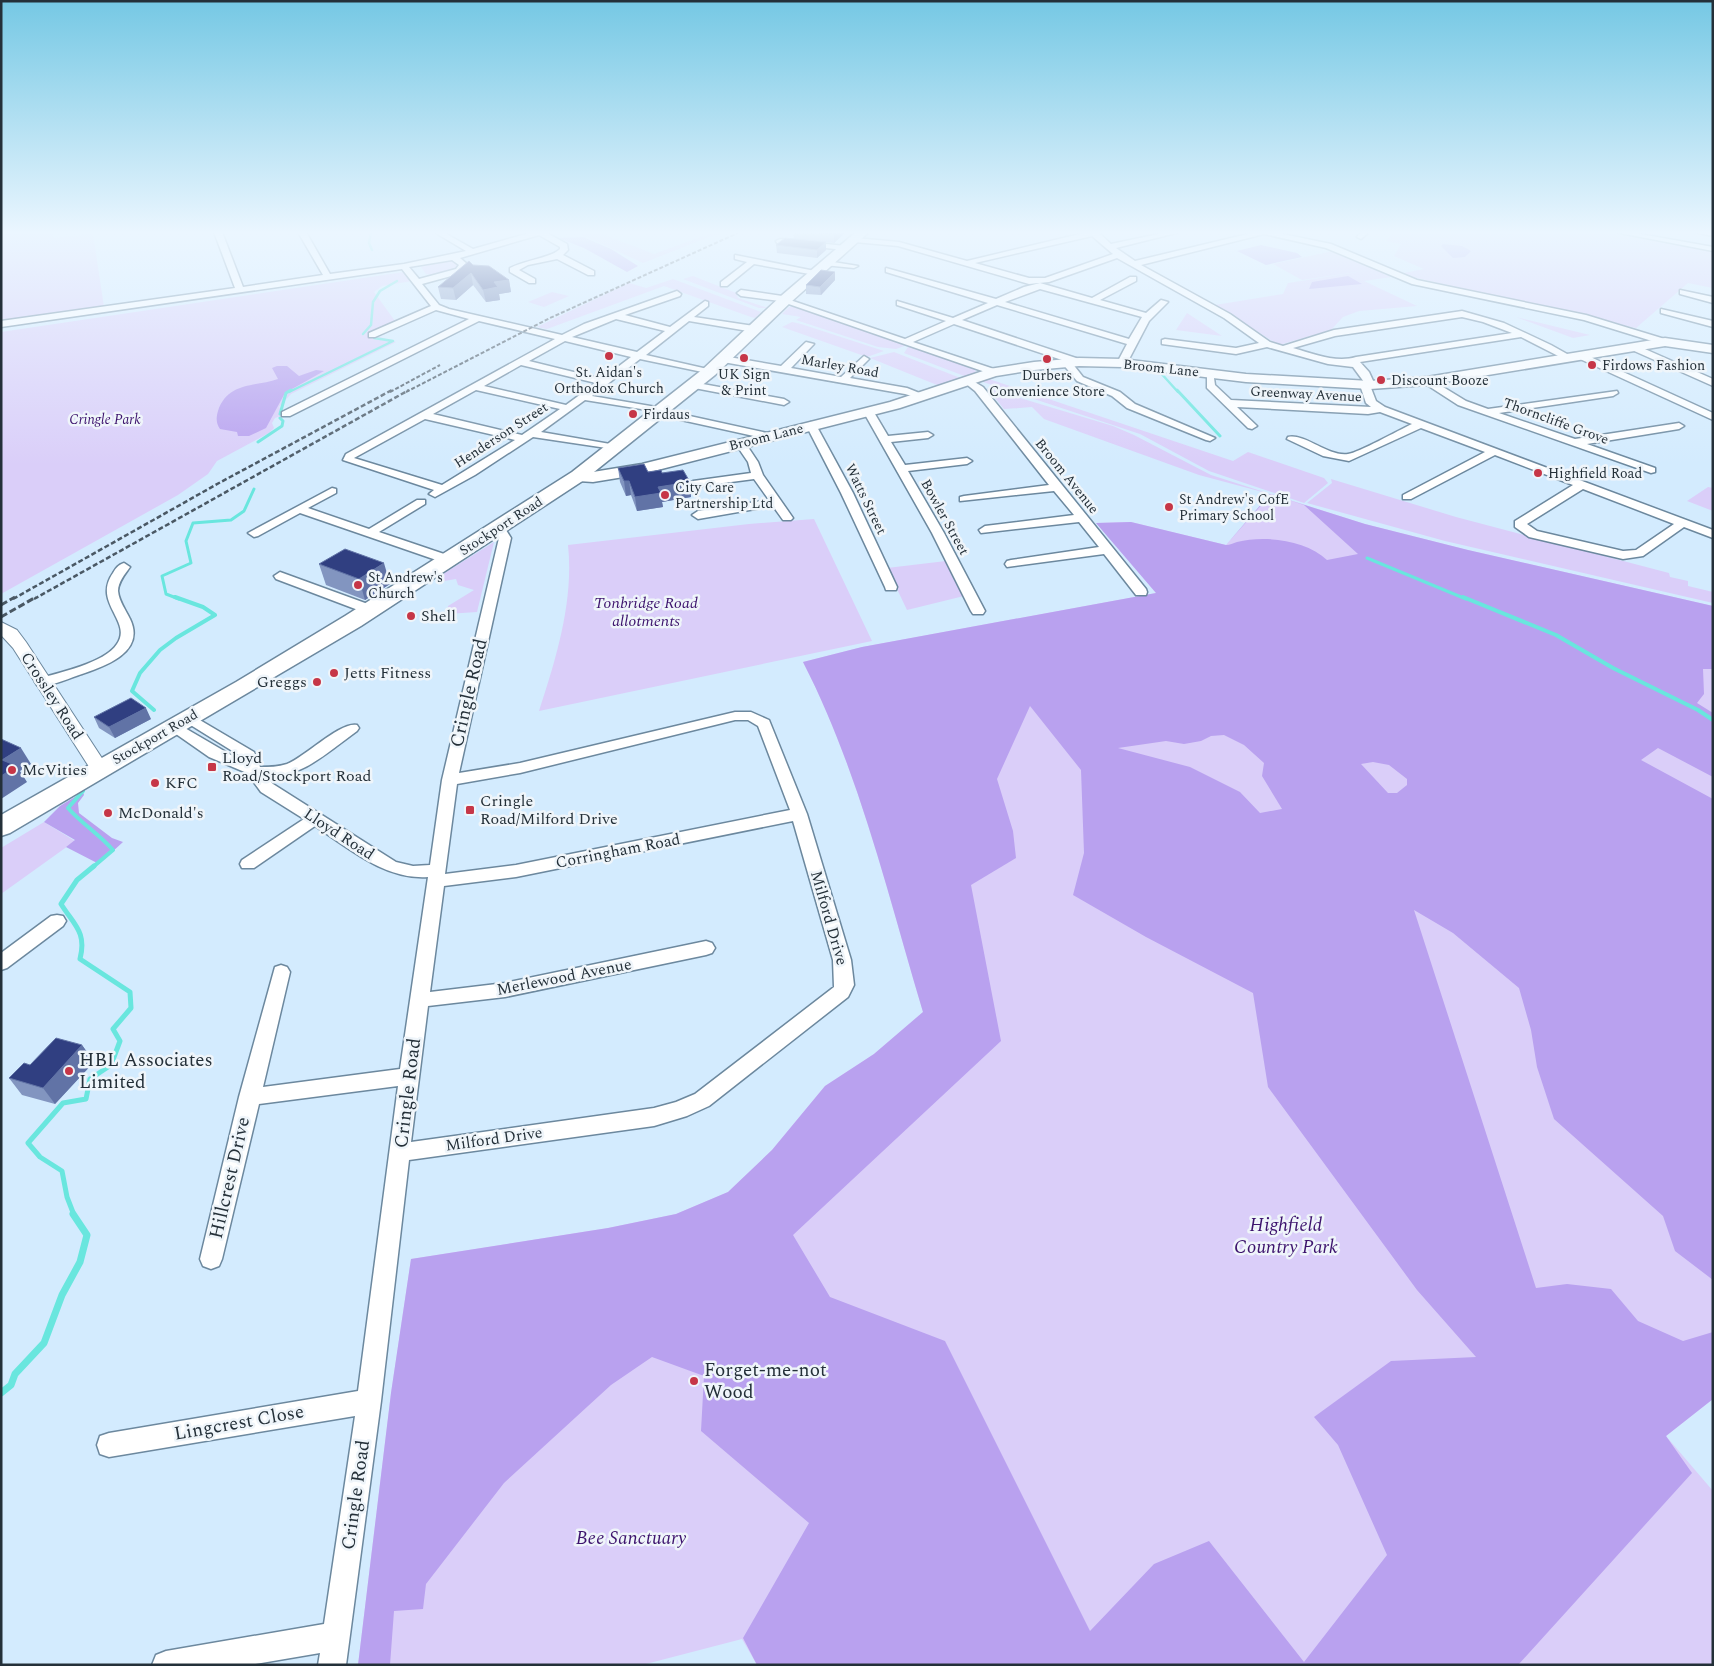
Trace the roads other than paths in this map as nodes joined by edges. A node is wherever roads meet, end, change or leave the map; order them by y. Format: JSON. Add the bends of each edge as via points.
{"nodes":[{"id":1,"x":98,"y":310,"type":"edge"},
{"id":2,"x":432,"y":310,"type":"edge"},
{"id":3,"x":443,"y":310,"type":"edge"},
{"id":4,"x":634,"y":310,"type":"edge"},
{"id":5,"x":686,"y":310,"type":"edge"},
{"id":6,"x":698,"y":310,"type":"edge"},
{"id":7,"x":775,"y":310,"type":"edge"},
{"id":8,"x":808,"y":310,"type":"edge"},
{"id":9,"x":922,"y":310,"type":"edge"},
{"id":10,"x":979,"y":310,"type":"edge"},
{"id":11,"x":1018,"y":310,"type":"edge"},
{"id":12,"x":1126,"y":310,"type":"edge"},
{"id":13,"x":1152,"y":310,"type":"edge"},
{"id":14,"x":1216,"y":310,"type":"edge"},
{"id":15,"x":1547,"y":310,"type":"edge"},
{"id":16,"x":1664,"y":311,"type":"dead end"},
{"id":17,"x":695,"y":312,"type":"junction"},
{"id":18,"x":616,"y":316,"type":"junction"},
{"id":19,"x":1147,"y":316,"type":"junction"},
{"id":20,"x":478,"y":318,"type":"junction"},
{"id":21,"x":686,"y":318,"type":"junction"},
{"id":22,"x":955,"y":320,"type":"junction"},
{"id":23,"x":1,"y":324,"type":"edge"},
{"id":24,"x":759,"y":324,"type":"junction"},
{"id":25,"x":1713,"y":324,"type":"edge"},
{"id":26,"x":672,"y":330,"type":"junction"},
{"id":27,"x":372,"y":335,"type":"dead end"},
{"id":28,"x":1518,"y":335,"type":"junction"},
{"id":29,"x":564,"y":338,"type":"junction"},
{"id":30,"x":907,"y":341,"type":"junction"},
{"id":31,"x":1165,"y":342,"type":"dead end"},
{"id":32,"x":1665,"y":342,"type":"junction"},
{"id":33,"x":1133,"y":343,"type":"junction"},
{"id":34,"x":809,"y":344,"type":"dead end"},
{"id":35,"x":1267,"y":344,"type":"junction"},
{"id":36,"x":1635,"y":348,"type":"junction"},
{"id":37,"x":1282,"y":349,"type":"junction"},
{"id":38,"x":1713,"y":349,"type":"edge"},
{"id":39,"x":640,"y":356,"type":"junction"},
{"id":40,"x":1577,"y":358,"type":"junction"},
{"id":41,"x":723,"y":359,"type":"junction"},
{"id":42,"x":864,"y":359,"type":"dead end"},
{"id":43,"x":519,"y":362,"type":"junction"},
{"id":44,"x":1073,"y":362,"type":"junction"},
{"id":45,"x":1122,"y":363,"type":"junction"},
{"id":46,"x":1352,"y":363,"type":"junction"},
{"id":47,"x":784,"y":370,"type":"junction"},
{"id":48,"x":709,"y":372,"type":"junction"},
{"id":49,"x":990,"y":373,"type":"junction"},
{"id":50,"x":1210,"y":373,"type":"junction"},
{"id":51,"x":843,"y":380,"type":"junction"},
{"id":52,"x":1427,"y":381,"type":"junction"},
{"id":53,"x":603,"y":382,"type":"junction"},
{"id":54,"x":966,"y":382,"type":"junction"},
{"id":55,"x":1713,"y":383,"type":"edge"},
{"id":56,"x":692,"y":385,"type":"junction"},
{"id":57,"x":1368,"y":385,"type":"junction"},
{"id":58,"x":474,"y":387,"type":"junction"},
{"id":59,"x":1613,"y":393,"type":"dead end"},
{"id":60,"x":922,"y":396,"type":"junction"},
{"id":61,"x":583,"y":397,"type":"junction"},
{"id":62,"x":784,"y":402,"type":"dead end"},
{"id":63,"x":1229,"y":403,"type":"junction"},
{"id":64,"x":1713,"y":406,"type":"edge"},
{"id":65,"x":568,"y":408,"type":"junction"},
{"id":66,"x":1381,"y":409,"type":"junction"},
{"id":67,"x":1696,"y":409,"type":"junction"},
{"id":68,"x":1488,"y":411,"type":"junction"},
{"id":69,"x":868,"y":412,"type":"junction"},
{"id":70,"x":286,"y":414,"type":"dead end"},
{"id":71,"x":669,"y":414,"type":"junction"},
{"id":72,"x":422,"y":415,"type":"junction"},
{"id":73,"x":1713,"y":417,"type":"edge"},
{"id":74,"x":1420,"y":424,"type":"junction"},
{"id":75,"x":811,"y":426,"type":"junction"},
{"id":76,"x":1252,"y":426,"type":"dead end"},
{"id":77,"x":1678,"y":426,"type":"dead end"},
{"id":78,"x":928,"y":435,"type":"dead end"},
{"id":79,"x":767,"y":436,"type":"junction"},
{"id":80,"x":529,"y":437,"type":"junction"},
{"id":81,"x":1210,"y":438,"type":"dead end"},
{"id":82,"x":1292,"y":439,"type":"dead end"},
{"id":83,"x":884,"y":440,"type":"junction"},
{"id":84,"x":1575,"y":442,"type":"junction"},
{"id":85,"x":740,"y":443,"type":"junction"},
{"id":86,"x":616,"y":448,"type":"junction"},
{"id":87,"x":1494,"y":452,"type":"junction"},
{"id":88,"x":967,"y":460,"type":"dead end"},
{"id":89,"x":900,"y":469,"type":"junction"},
{"id":90,"x":1652,"y":470,"type":"dead end"},
{"id":91,"x":757,"y":475,"type":"junction"},
{"id":92,"x":578,"y":476,"type":"junction"},
{"id":93,"x":693,"y":484,"type":"dead end"},
{"id":94,"x":1581,"y":484,"type":"junction"},
{"id":95,"x":1056,"y":488,"type":"junction"},
{"id":96,"x":443,"y":489,"type":"junction"},
{"id":97,"x":332,"y":490,"type":"dead end"},
{"id":98,"x":1407,"y":497,"type":"dead end"},
{"id":99,"x":425,"y":499,"type":"joint"},
{"id":100,"x":964,"y":499,"type":"dead end"},
{"id":101,"x":777,"y":502,"type":"junction"},
{"id":102,"x":299,"y":509,"type":"junction"},
{"id":103,"x":698,"y":516,"type":"dead end"},
{"id":104,"x":787,"y":518,"type":"dead end"},
{"id":105,"x":1081,"y":518,"type":"junction"},
{"id":106,"x":1683,"y":523,"type":"junction"},
{"id":107,"x":495,"y":530,"type":"junction"},
{"id":108,"x":984,"y":530,"type":"dead end"},
{"id":109,"x":254,"y":532,"type":"dead end"},
{"id":110,"x":370,"y":533,"type":"junction"},
{"id":111,"x":1713,"y":534,"type":"edge"},
{"id":112,"x":1106,"y":550,"type":"junction"},
{"id":113,"x":1622,"y":555,"type":"joint"},
{"id":114,"x":449,"y":560,"type":"junction"},
{"id":115,"x":1011,"y":564,"type":"dead end"},
{"id":116,"x":124,"y":567,"type":"dead end"},
{"id":117,"x":280,"y":576,"type":"dead end"},
{"id":118,"x":891,"y":587,"type":"dead end"},
{"id":119,"x":1141,"y":592,"type":"dead end"},
{"id":120,"x":371,"y":610,"type":"junction"},
{"id":121,"x":978,"y":611,"type":"dead end"},
{"id":122,"x":1,"y":627,"type":"edge"},
{"id":123,"x":42,"y":682,"type":"junction"},
{"id":124,"x":180,"y":723,"type":"junction"},
{"id":125,"x":352,"y":728,"type":"dead end"},
{"id":126,"x":100,"y":769,"type":"junction"},
{"id":127,"x":253,"y":770,"type":"junction"},
{"id":128,"x":450,"y":780,"type":"junction"},
{"id":129,"x":799,"y":814,"type":"junction"},
{"id":130,"x":315,"y":819,"type":"junction"},
{"id":131,"x":1,"y":827,"type":"edge"},
{"id":132,"x":248,"y":864,"type":"dead end"},
{"id":133,"x":436,"y":876,"type":"junction"},
{"id":134,"x":57,"y":921,"type":"dead end"},
{"id":135,"x":706,"y":948,"type":"dead end"},
{"id":136,"x":1,"y":963,"type":"edge"},
{"id":137,"x":281,"y":972,"type":"dead end"},
{"id":138,"x":420,"y":1000,"type":"junction"},
{"id":139,"x":409,"y":1076,"type":"junction"},
{"id":140,"x":249,"y":1096,"type":"junction"},
{"id":141,"x":400,"y":1152,"type":"junction"},
{"id":142,"x":211,"y":1259,"type":"dead end"},
{"id":143,"x":369,"y":1401,"type":"junction"},
{"id":144,"x":109,"y":1445,"type":"dead end"},
{"id":145,"x":336,"y":1636,"type":"junction"},
{"id":146,"x":166,"y":1665,"type":"edge"},
{"id":147,"x":332,"y":1665,"type":"edge"}],
"edges":[{"from":1,"to":23,"type":"street"},
{"from":2,"to":27,"type":"street"},
{"from":3,"to":20,"type":"street"},
{"from":4,"to":18,"type":"street"},
{"from":5,"to":17,"type":"street"},
{"from":6,"to":17,"type":"street","name":"Henderson Street"},
{"from":7,"to":24,"type":"highway","name":"Stockport Road"},
{"from":8,"to":30,"type":"street"},
{"from":9,"to":22,"type":"street"},
{"from":10,"to":22,"type":"street"},
{"from":11,"to":33,"type":"street"},
{"from":12,"to":19,"type":"street"},
{"from":13,"to":19,"type":"street"},
{"from":14,"to":35,"type":"street"},
{"from":15,"to":32,"type":"street"},
{"from":16,"to":25,"type":"street"},
{"from":17,"to":21,"type":"street","name":"Henderson Street"},
{"from":18,"to":26,"type":"street"},
{"from":18,"to":29,"type":"street"},
{"from":19,"to":33,"type":"street"},
{"from":20,"to":29,"type":"street"},
{"from":20,"to":70,"type":"street"},
{"from":21,"to":24,"type":"street"},
{"from":21,"to":26,"type":"street","name":"Henderson Street"},
{"from":22,"to":30,"type":"street"},
{"from":22,"to":44,"type":"street"},
{"from":24,"to":41,"type":"highway","name":"Stockport Road"},
{"from":26,"to":39,"type":"street","name":"Henderson Street"},
{"from":28,"to":37,"type":"street","via":[[1475,317],[1458,314],[1334,333]]},
{"from":28,"to":40,"type":"street"},
{"from":28,"to":46,"type":"street"},
{"from":29,"to":39,"type":"street"},
{"from":29,"to":43,"type":"street"},
{"from":30,"to":49,"type":"street"},
{"from":31,"to":35,"type":"street","via":[[1236,352]]},
{"from":32,"to":36,"type":"main road","name":"Broom Lane"},
{"from":32,"to":38,"type":"main road","name":"Broom Lane"},
{"from":33,"to":45,"type":"street"},
{"from":34,"to":47,"type":"street"},
{"from":35,"to":37,"type":"street"},
{"from":36,"to":40,"type":"main road","name":"Broom Lane"},
{"from":36,"to":55,"type":"street"},
{"from":37,"to":46,"type":"street","via":[[1326,362]]},
{"from":39,"to":48,"type":"street"},
{"from":39,"to":53,"type":"street","name":"Henderson Street"},
{"from":40,"to":52,"type":"main road","name":"Broom Lane"},
{"from":40,"to":67,"type":"street"},
{"from":41,"to":47,"type":"street","name":"Marley Road"},
{"from":41,"to":48,"type":"highway","name":"Stockport Road"},
{"from":42,"to":51,"type":"street"},
{"from":43,"to":53,"type":"street"},
{"from":43,"to":58,"type":"street"},
{"from":44,"to":45,"type":"main road","name":"Broom Lane"},
{"from":44,"to":49,"type":"main road","name":"Broom Lane"},
{"from":44,"to":81,"type":"street","via":[[1080,379],[1116,394],[1131,406],[1193,427]]},
{"from":45,"to":50,"type":"main road","name":"Broom Lane"},
{"from":46,"to":57,"type":"street","via":[[1360,367]]},
{"from":47,"to":51,"type":"street","name":"Marley Road"},
{"from":48,"to":56,"type":"highway","name":"Stockport Road"},
{"from":49,"to":54,"type":"main road","name":"Broom Lane"},
{"from":50,"to":57,"type":"main road","name":"Broom Lane","via":[[1264,380]]},
{"from":50,"to":63,"type":"street","via":[[1210,386]]},
{"from":51,"to":60,"type":"street","name":"Marley Road"},
{"from":52,"to":57,"type":"main road","name":"Broom Lane"},
{"from":52,"to":68,"type":"street","name":"Thorncliffe Grove","via":[[1462,403]]},
{"from":53,"to":61,"type":"street","name":"Henderson Street"},
{"from":54,"to":60,"type":"main road","name":"Broom Lane"},
{"from":54,"to":95,"type":"street","name":"Broom Avenue","via":[[977,386]]},
{"from":56,"to":62,"type":"street"},
{"from":56,"to":71,"type":"highway","name":"Stockport Road"},
{"from":57,"to":66,"type":"street","via":[[1371,403]]},
{"from":58,"to":65,"type":"street"},
{"from":58,"to":72,"type":"street"},
{"from":59,"to":68,"type":"street"},
{"from":60,"to":69,"type":"main road","name":"Broom Lane"},
{"from":61,"to":65,"type":"street","name":"Henderson Street"},
{"from":61,"to":71,"type":"street"},
{"from":63,"to":66,"type":"street","name":"Greenway Avenue","via":[[1368,411]]},
{"from":63,"to":76,"type":"street"},
{"from":64,"to":67,"type":"street"},
{"from":65,"to":80,"type":"street","name":"Henderson Street"},
{"from":66,"to":74,"type":"street"},
{"from":67,"to":73,"type":"street"},
{"from":68,"to":84,"type":"street","name":"Thorncliffe Grove"},
{"from":69,"to":75,"type":"main road","name":"Broom Lane"},
{"from":69,"to":83,"type":"street","name":"Bowler Street"},
{"from":71,"to":79,"type":"street"},
{"from":71,"to":86,"type":"highway","name":"Stockport Road"},
{"from":72,"to":80,"type":"street"},
{"from":72,"to":96,"type":"street","via":[[348,460]]},
{"from":74,"to":82,"type":"street","via":[[1349,458],[1336,457]]},
{"from":74,"to":87,"type":"street"},
{"from":75,"to":79,"type":"main road","name":"Broom Lane"},
{"from":75,"to":118,"type":"street","name":"Watts Street"},
{"from":77,"to":84,"type":"street"},
{"from":78,"to":83,"type":"street"},
{"from":79,"to":85,"type":"main road","name":"Broom Lane"},
{"from":80,"to":86,"type":"street"},
{"from":80,"to":96,"type":"street","name":"Henderson Street"},
{"from":83,"to":89,"type":"street","name":"Bowler Street"},
{"from":84,"to":90,"type":"street","name":"Thorncliffe Grove"},
{"from":85,"to":91,"type":"street","via":[[753,462]]},
{"from":85,"to":92,"type":"main road","name":"Broom Lane","via":[[629,471],[594,477]]},
{"from":86,"to":92,"type":"highway","name":"Stockport Road"},
{"from":87,"to":94,"type":"street"},
{"from":87,"to":98,"type":"street"},
{"from":88,"to":89,"type":"street"},
{"from":89,"to":121,"type":"street","name":"Bowler Street"},
{"from":91,"to":93,"type":"street"},
{"from":91,"to":101,"type":"street"},
{"from":92,"to":107,"type":"highway","name":"Stockport Road"},
{"from":94,"to":106,"type":"street"},
{"from":94,"to":113,"type":"street","via":[[1518,524],[1533,534]]},
{"from":95,"to":100,"type":"street"},
{"from":95,"to":105,"type":"street","name":"Broom Avenue"},
{"from":96,"to":99,"type":"street","name":"Henderson Street"},
{"from":97,"to":102,"type":"street"},
{"from":99,"to":110,"type":"street","name":"Henderson Street"},
{"from":101,"to":103,"type":"street"},
{"from":101,"to":104,"type":"street"},
{"from":102,"to":109,"type":"street"},
{"from":102,"to":110,"type":"street"},
{"from":105,"to":108,"type":"street"},
{"from":105,"to":112,"type":"street","name":"Broom Avenue"},
{"from":106,"to":111,"type":"street"},
{"from":106,"to":113,"type":"street","via":[[1639,553]]},
{"from":107,"to":114,"type":"highway","name":"Stockport Road"},
{"from":107,"to":128,"type":"street","name":"Cringle Road","via":[[505,538]]},
{"from":110,"to":114,"type":"street"},
{"from":112,"to":115,"type":"street"},
{"from":112,"to":119,"type":"street","name":"Broom Avenue"},
{"from":114,"to":120,"type":"highway","name":"Stockport Road"},
{"from":116,"to":123,"type":"street","via":[[114,583],[112,594],[126,622],[126,638],[121,649],[104,659]]},
{"from":117,"to":120,"type":"street"},
{"from":120,"to":124,"type":"highway","name":"Stockport Road"},
{"from":122,"to":123,"type":"street","name":"Crossley Road","via":[[20,646]]},
{"from":123,"to":126,"type":"street","name":"Crossley Road"},
{"from":124,"to":126,"type":"highway","name":"Stockport Road"},
{"from":124,"to":127,"type":"street","name":"Lloyd Road","via":[[239,767]]},
{"from":125,"to":127,"type":"street","via":[[290,769],[278,772]]},
{"from":126,"to":131,"type":"highway","name":"Stockport Road"},
{"from":127,"to":130,"type":"street","name":"Lloyd Road","via":[[268,788]]},
{"from":128,"to":129,"type":"street","name":"Milford Drive","via":[[520,768],[735,716],[751,716],[764,723]]},
{"from":128,"to":133,"type":"street","name":"Cringle Road"},
{"from":129,"to":133,"type":"street","name":"Corringham Road","via":[[516,871]]},
{"from":129,"to":141,"type":"street","name":"Milford Drive","via":[[842,960],[845,986],[841,992],[724,1085],[680,1110],[654,1117]]},
{"from":130,"to":132,"type":"street"},
{"from":130,"to":133,"type":"street","name":"Lloyd Road","via":[[391,867]]},
{"from":133,"to":138,"type":"street","name":"Cringle Road"},
{"from":134,"to":136,"type":"street"},
{"from":135,"to":138,"type":"street","name":"Merlewood Avenue","via":[[505,990]]},
{"from":137,"to":140,"type":"street","name":"Hillcrest Drive"},
{"from":138,"to":139,"type":"street","name":"Cringle Road"},
{"from":139,"to":140,"type":"street","name":"Hillcrest Drive"},
{"from":139,"to":141,"type":"street","name":"Cringle Road"},
{"from":140,"to":142,"type":"street","name":"Hillcrest Drive"},
{"from":141,"to":143,"type":"street","name":"Cringle Road"},
{"from":143,"to":144,"type":"street","name":"Lingcrest Close"},
{"from":143,"to":145,"type":"street","name":"Cringle Road"},
{"from":145,"to":146,"type":"street"},
{"from":145,"to":147,"type":"street","name":"Cringle Road"}]}
